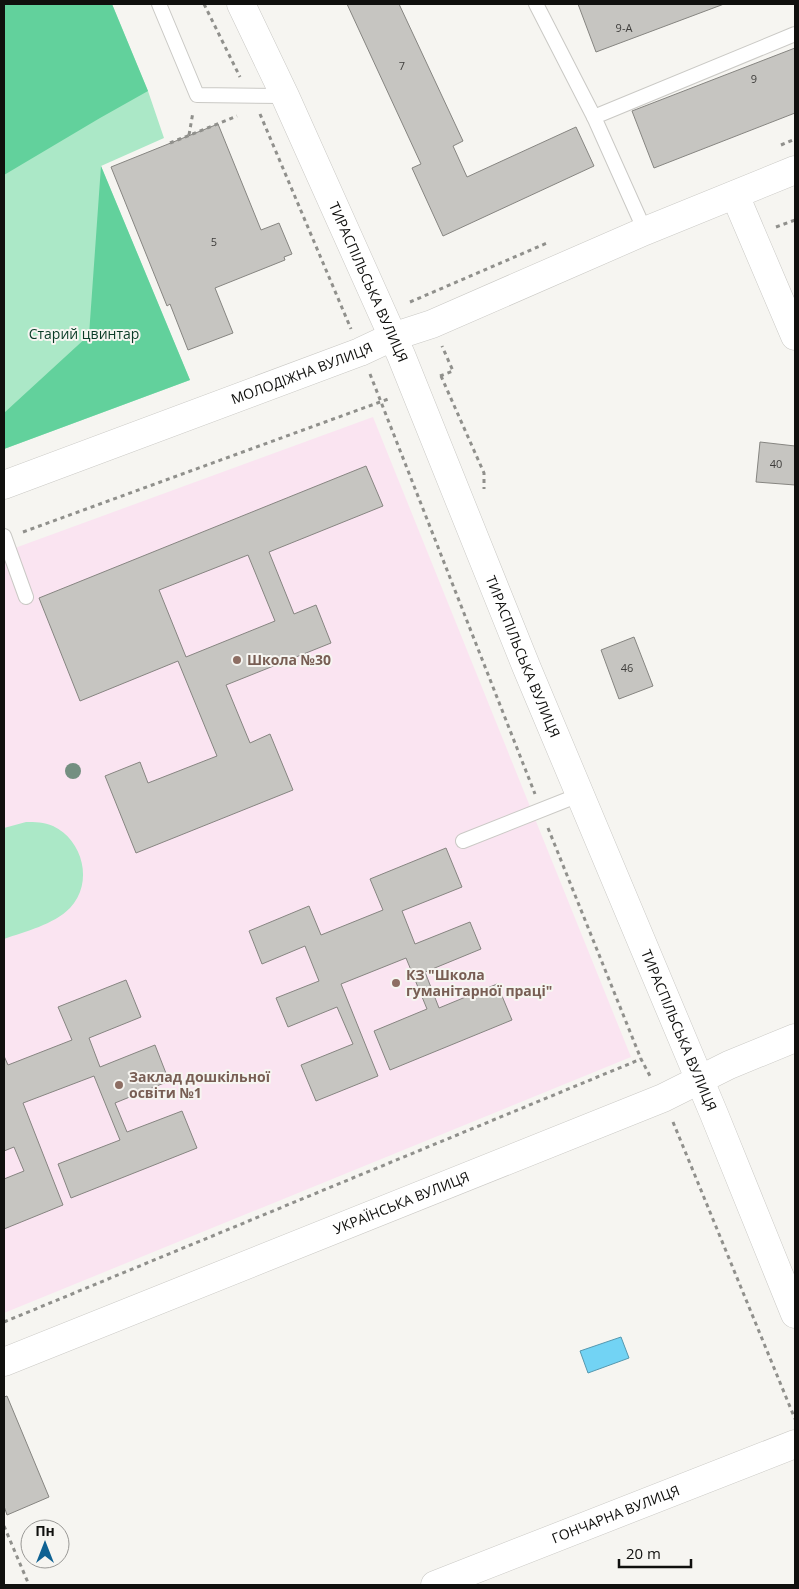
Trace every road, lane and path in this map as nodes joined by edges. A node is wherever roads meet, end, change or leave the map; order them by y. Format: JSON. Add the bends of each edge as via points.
{"nodes":[{"id":1,"x":159,"y":4,"type":"edge"},
{"id":2,"x":204,"y":4,"type":"edge"},
{"id":3,"x":242,"y":4,"type":"edge"},
{"id":4,"x":536,"y":4,"type":"edge"},
{"id":5,"x":795,"y":34,"type":"edge"},
{"id":6,"x":240,"y":79,"type":"dead end"},
{"id":7,"x":285,"y":96,"type":"junction"},
{"id":8,"x":257,"y":108,"type":"dead end"},
{"id":9,"x":243,"y":113,"type":"dead end"},
{"id":10,"x":594,"y":117,"type":"junction"},
{"id":11,"x":170,"y":143,"type":"dead end"},
{"id":12,"x":795,"y":170,"type":"edge"},
{"id":13,"x":734,"y":195,"type":"junction"},
{"id":14,"x":645,"y":231,"type":"junction"},
{"id":15,"x":350,"y":327,"type":"dead end"},
{"id":16,"x":795,"y":336,"type":"edge"},
{"id":17,"x":392,"y":337,"type":"junction"},
{"id":18,"x":4,"y":485,"type":"edge"},
{"id":19,"x":4,"y":537,"type":"edge"},
{"id":20,"x":26,"y":597,"type":"dead end"},
{"id":21,"x":580,"y":795,"type":"junction"},
{"id":22,"x":541,"y":810,"type":"junction"},
{"id":23,"x":463,"y":841,"type":"dead end"},
{"id":24,"x":795,"y":1038,"type":"edge"},
{"id":25,"x":641,"y":1059,"type":"junction"},
{"id":26,"x":699,"y":1080,"type":"junction"},
{"id":27,"x":662,"y":1098,"type":"junction"},
{"id":28,"x":795,"y":1314,"type":"edge"},
{"id":29,"x":4,"y":1322,"type":"edge"},
{"id":30,"x":4,"y":1362,"type":"edge"},
{"id":31,"x":795,"y":1420,"type":"edge"},
{"id":32,"x":795,"y":1444,"type":"edge"},
{"id":33,"x":4,"y":1526,"type":"edge"},
{"id":34,"x":29,"y":1585,"type":"edge"},
{"id":35,"x":436,"y":1585,"type":"edge"}],
"edges":[{"from":1,"to":7,"type":"lane","via":[[197,95]]},
{"from":2,"to":6,"type":"path"},
{"from":3,"to":7,"type":"street","name":"ТИРАСПІЛЬСЬКА ВУЛИЦЯ"},
{"from":4,"to":10,"type":"lane"},
{"from":5,"to":10,"type":"lane"},
{"from":7,"to":17,"type":"street","name":"ТИРАСПІЛЬСЬКА ВУЛИЦЯ"},
{"from":8,"to":15,"type":"path"},
{"from":9,"to":11,"type":"path"},
{"from":10,"to":14,"type":"lane"},
{"from":12,"to":13,"type":"street","name":"МОЛОДІЖНА ВУЛИЦЯ"},
{"from":13,"to":14,"type":"street","name":"МОЛОДІЖНА ВУЛИЦЯ"},
{"from":13,"to":16,"type":"street"},
{"from":14,"to":17,"type":"street","name":"МОЛОДІЖНА ВУЛИЦЯ","via":[[432,324]]},
{"from":17,"to":18,"type":"street","name":"МОЛОДІЖНА ВУЛИЦЯ"},
{"from":17,"to":21,"type":"street","name":"ТИРАСПІЛЬСЬКА ВУЛИЦЯ"},
{"from":19,"to":20,"type":"lane"},
{"from":19,"to":22,"type":"path","via":[[382,402]]},
{"from":21,"to":22,"type":"lane"},
{"from":21,"to":26,"type":"street","name":"ТИРАСПІЛЬСЬКА ВУЛИЦЯ"},
{"from":22,"to":23,"type":"lane"},
{"from":22,"to":25,"type":"path"},
{"from":24,"to":26,"type":"street","name":"УКРАЇНСЬКА ВУЛИЦЯ"},
{"from":25,"to":27,"type":"path"},
{"from":25,"to":29,"type":"path"},
{"from":26,"to":27,"type":"street","name":"УКРАЇНСЬКА ВУЛИЦЯ"},
{"from":26,"to":28,"type":"street","name":"ТИРАСПІЛЬСЬКА ВУЛИЦЯ"},
{"from":27,"to":30,"type":"street","name":"УКРАЇНСЬКА ВУЛИЦЯ"},
{"from":27,"to":31,"type":"path"},
{"from":32,"to":35,"type":"street","name":"ГОНЧАРНА ВУЛИЦЯ"},
{"from":33,"to":34,"type":"path"}]}
